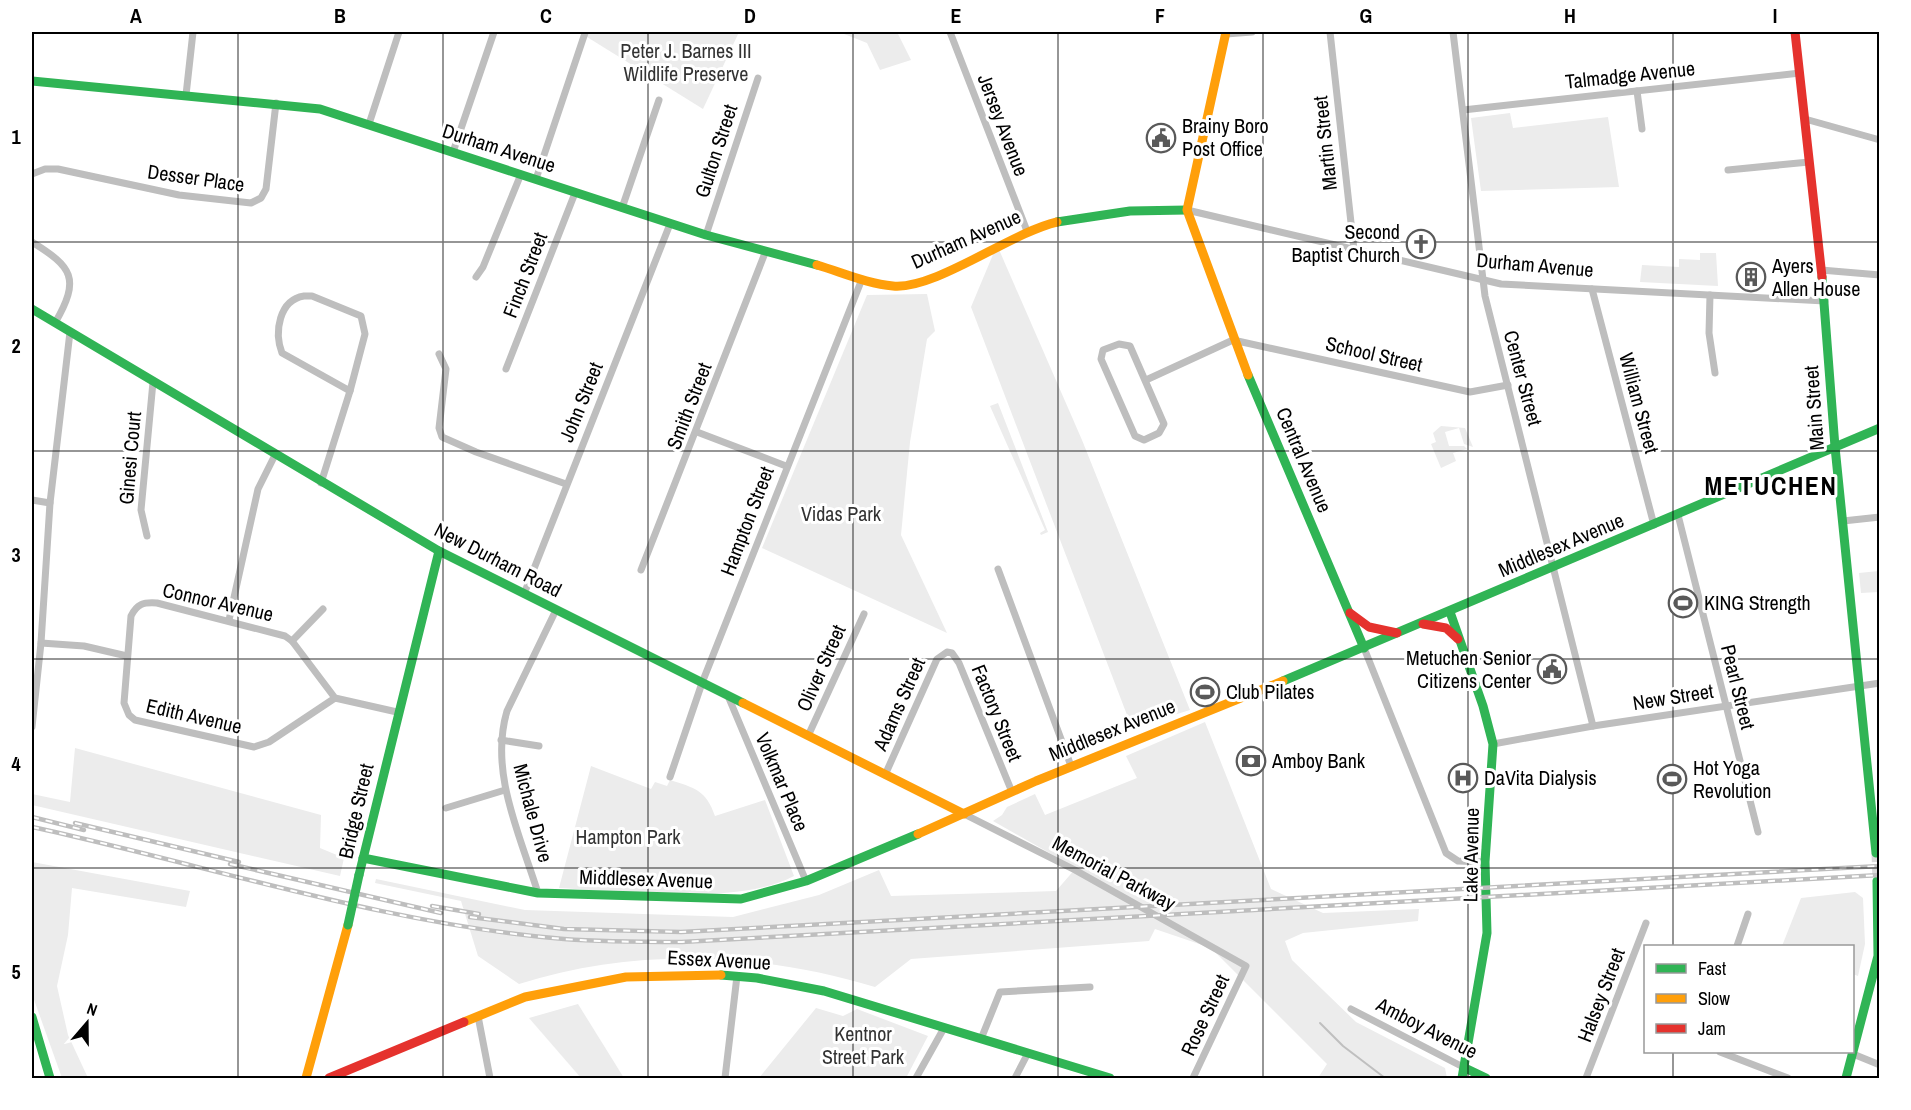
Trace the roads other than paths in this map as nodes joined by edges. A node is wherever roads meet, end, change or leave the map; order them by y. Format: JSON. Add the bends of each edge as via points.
{"nodes":[{"id":1,"x":193,"y":32,"type":"edge"},
{"id":2,"x":399,"y":32,"type":"edge"},
{"id":3,"x":494,"y":32,"type":"edge"},
{"id":4,"x":950,"y":32,"type":"edge"},
{"id":5,"x":1252,"y":32,"type":"edge"},
{"id":6,"x":1330,"y":32,"type":"edge"},
{"id":7,"x":1453,"y":32,"type":"edge"},
{"id":8,"x":1795,"y":32,"type":"edge"},
{"id":9,"x":585,"y":33,"type":"dead end"},
{"id":10,"x":1226,"y":33,"type":"edge"},
{"id":11,"x":1800,"y":73,"type":"junction"},
{"id":12,"x":758,"y":78,"type":"dead end"},
{"id":13,"x":32,"y":81,"type":"edge"},
{"id":14,"x":1637,"y":91,"type":"junction"},
{"id":15,"x":186,"y":95,"type":"junction"},
{"id":16,"x":659,"y":100,"type":"dead end"},
{"id":17,"x":276,"y":103,"type":"junction"},
{"id":18,"x":1463,"y":110,"type":"junction"},
{"id":19,"x":1805,"y":119,"type":"junction"},
{"id":20,"x":369,"y":124,"type":"junction"},
{"id":21,"x":1642,"y":129,"type":"dead end"},
{"id":22,"x":1880,"y":140,"type":"edge"},
{"id":23,"x":453,"y":152,"type":"junction"},
{"id":24,"x":1809,"y":162,"type":"junction"},
{"id":25,"x":1728,"y":170,"type":"dead end"},
{"id":26,"x":32,"y":174,"type":"edge"},
{"id":27,"x":521,"y":174,"type":"junction"},
{"id":28,"x":536,"y":179,"type":"junction"},
{"id":29,"x":575,"y":193,"type":"junction"},
{"id":30,"x":622,"y":208,"type":"junction"},
{"id":31,"x":1187,"y":210,"type":"junction"},
{"id":32,"x":670,"y":224,"type":"junction"},
{"id":33,"x":1027,"y":231,"type":"junction"},
{"id":34,"x":706,"y":235,"type":"junction"},
{"id":35,"x":32,"y":242,"type":"edge"},
{"id":36,"x":1354,"y":250,"type":"junction"},
{"id":37,"x":765,"y":253,"type":"junction"},
{"id":38,"x":1821,"y":270,"type":"junction"},
{"id":39,"x":1880,"y":275,"type":"edge"},
{"id":40,"x":476,"y":277,"type":"dead end"},
{"id":41,"x":862,"y":279,"type":"junction"},
{"id":42,"x":1482,"y":281,"type":"junction"},
{"id":43,"x":1592,"y":289,"type":"junction"},
{"id":44,"x":1710,"y":295,"type":"junction"},
{"id":45,"x":1825,"y":301,"type":"junction"},
{"id":46,"x":32,"y":309,"type":"edge"},
{"id":47,"x":56,"y":323,"type":"junction"},
{"id":48,"x":70,"y":332,"type":"junction"},
{"id":49,"x":1233,"y":340,"type":"junction"},
{"id":50,"x":439,"y":354,"type":"dead end"},
{"id":51,"x":506,"y":369,"type":"dead end"},
{"id":52,"x":1715,"y":373,"type":"dead end"},
{"id":53,"x":1146,"y":380,"type":"junction"},
{"id":54,"x":153,"y":382,"type":"junction"},
{"id":55,"x":1508,"y":385,"type":"junction"},
{"id":56,"x":350,"y":391,"type":"junction"},
{"id":57,"x":1880,"y":428,"type":"edge"},
{"id":58,"x":698,"y":432,"type":"junction"},
{"id":59,"x":1835,"y":447,"type":"junction"},
{"id":60,"x":275,"y":455,"type":"junction"},
{"id":61,"x":786,"y":466,"type":"junction"},
{"id":62,"x":321,"y":483,"type":"junction"},
{"id":63,"x":566,"y":484,"type":"junction"},
{"id":64,"x":32,"y":500,"type":"edge"},
{"id":65,"x":50,"y":503,"type":"junction"},
{"id":66,"x":1678,"y":515,"type":"junction"},
{"id":67,"x":1880,"y":517,"type":"edge"},
{"id":68,"x":1843,"y":521,"type":"junction"},
{"id":69,"x":1654,"y":525,"type":"junction"},
{"id":70,"x":147,"y":536,"type":"dead end"},
{"id":71,"x":439,"y":551,"type":"junction"},
{"id":72,"x":1553,"y":568,"type":"junction"},
{"id":73,"x":998,"y":569,"type":"dead end"},
{"id":74,"x":641,"y":570,"type":"dead end"},
{"id":75,"x":524,"y":594,"type":"junction"},
{"id":76,"x":323,"y":609,"type":"dead end"},
{"id":77,"x":1347,"y":609,"type":"junction"},
{"id":78,"x":556,"y":610,"type":"junction"},
{"id":79,"x":1450,"y":612,"type":"junction"},
{"id":80,"x":864,"y":614,"type":"dead end"},
{"id":81,"x":229,"y":620,"type":"junction"},
{"id":82,"x":1420,"y":624,"type":"junction"},
{"id":83,"x":1399,"y":633,"type":"junction"},
{"id":84,"x":292,"y":641,"type":"junction"},
{"id":85,"x":1460,"y":641,"type":"junction"},
{"id":86,"x":41,"y":643,"type":"junction"},
{"id":87,"x":1364,"y":648,"type":"junction"},
{"id":88,"x":947,"y":651,"type":"joint"},
{"id":89,"x":127,"y":656,"type":"junction"},
{"id":90,"x":702,"y":683,"type":"junction"},
{"id":91,"x":1880,"y":683,"type":"edge"},
{"id":92,"x":1858,"y":686,"type":"junction"},
{"id":93,"x":728,"y":696,"type":"junction"},
{"id":94,"x":335,"y":698,"type":"junction"},
{"id":95,"x":1726,"y":705,"type":"junction"},
{"id":96,"x":398,"y":712,"type":"junction"},
{"id":97,"x":1593,"y":726,"type":"junction"},
{"id":98,"x":32,"y":727,"type":"edge"},
{"id":99,"x":808,"y":736,"type":"junction"},
{"id":100,"x":501,"y":740,"type":"junction"},
{"id":101,"x":1493,"y":744,"type":"junction"},
{"id":102,"x":538,"y":746,"type":"dead end"},
{"id":103,"x":1071,"y":766,"type":"junction"},
{"id":104,"x":885,"y":775,"type":"junction"},
{"id":105,"x":670,"y":777,"type":"dead end"},
{"id":106,"x":505,"y":790,"type":"junction"},
{"id":107,"x":1012,"y":792,"type":"junction"},
{"id":108,"x":446,"y":808,"type":"dead end"},
{"id":109,"x":964,"y":814,"type":"junction"},
{"id":110,"x":1758,"y":832,"type":"dead end"},
{"id":111,"x":1876,"y":853,"type":"dead end"},
{"id":112,"x":363,"y":858,"type":"junction"},
{"id":113,"x":1485,"y":862,"type":"junction"},
{"id":114,"x":806,"y":881,"type":"junction"},
{"id":115,"x":1877,"y":881,"type":"dead end"},
{"id":116,"x":538,"y":893,"type":"junction"},
{"id":117,"x":1748,"y":914,"type":"dead end"},
{"id":118,"x":1646,"y":924,"type":"dead end"},
{"id":119,"x":1737,"y":945,"type":"edge"},
{"id":120,"x":1879,"y":956,"type":"edge"},
{"id":121,"x":1246,"y":966,"type":"joint"},
{"id":122,"x":737,"y":976,"type":"junction"},
{"id":123,"x":1090,"y":987,"type":"dead end"},
{"id":124,"x":1351,"y":1009,"type":"dead end"},
{"id":125,"x":478,"y":1016,"type":"junction"},
{"id":126,"x":32,"y":1017,"type":"edge"},
{"id":127,"x":944,"y":1028,"type":"junction"},
{"id":128,"x":981,"y":1039,"type":"junction"},
{"id":129,"x":1854,"y":1050,"type":"edge"},
{"id":130,"x":1028,"y":1053,"type":"junction"},
{"id":131,"x":1723,"y":1053,"type":"edge"},
{"id":132,"x":1853,"y":1054,"type":"joint"},
{"id":133,"x":1880,"y":1065,"type":"edge"},
{"id":134,"x":1465,"y":1068,"type":"junction"},
{"id":135,"x":50,"y":1078,"type":"edge"},
{"id":136,"x":306,"y":1078,"type":"edge"},
{"id":137,"x":329,"y":1078,"type":"edge"},
{"id":138,"x":490,"y":1078,"type":"edge"},
{"id":139,"x":724,"y":1078,"type":"edge"},
{"id":140,"x":916,"y":1078,"type":"edge"},
{"id":141,"x":1015,"y":1078,"type":"edge"},
{"id":142,"x":1110,"y":1078,"type":"edge"},
{"id":143,"x":1193,"y":1078,"type":"edge"},
{"id":144,"x":1462,"y":1078,"type":"edge"},
{"id":145,"x":1486,"y":1078,"type":"edge"},
{"id":146,"x":1586,"y":1078,"type":"edge"},
{"id":147,"x":1788,"y":1078,"type":"edge"},
{"id":148,"x":1846,"y":1078,"type":"edge"}],
"edges":[{"from":1,"to":15,"type":"street"},
{"from":2,"to":20,"type":"street"},
{"from":3,"to":23,"type":"street"},
{"from":4,"to":33,"type":"street","name":"Jersey Avenue"},
{"from":5,"to":10,"type":"street"},
{"from":6,"to":36,"type":"street","name":"Martin Street"},
{"from":7,"to":18,"type":"street","name":"Center Street"},
{"from":8,"to":11,"type":"main road","name":"Main Street"},
{"from":9,"to":28,"type":"street"},
{"from":10,"to":31,"type":"main road"},
{"from":11,"to":14,"type":"street","name":"Talmadge Avenue"},
{"from":11,"to":19,"type":"main road","name":"Main Street"},
{"from":12,"to":34,"type":"street","name":"Gulton Street"},
{"from":13,"to":15,"type":"main road","name":"Durham Avenue"},
{"from":14,"to":18,"type":"street","name":"Talmadge Avenue"},
{"from":14,"to":21,"type":"street"},
{"from":15,"to":17,"type":"main road","name":"Durham Avenue"},
{"from":16,"to":30,"type":"street"},
{"from":17,"to":20,"type":"main road","name":"Durham Avenue","via":[[315,107]]},
{"from":17,"to":26,"type":"street","name":"Desser Place","via":[[266,189],[261,198],[251,203],[179,195],[58,169]]},
{"from":18,"to":42,"type":"street","name":"Center Street"},
{"from":19,"to":22,"type":"street"},
{"from":19,"to":24,"type":"main road","name":"Main Street"},
{"from":20,"to":23,"type":"main road","name":"Durham Avenue"},
{"from":23,"to":27,"type":"main road","name":"Durham Avenue"},
{"from":24,"to":25,"type":"street"},
{"from":24,"to":38,"type":"main road","name":"Main Street"},
{"from":27,"to":28,"type":"main road","name":"Durham Avenue"},
{"from":27,"to":40,"type":"street"},
{"from":28,"to":29,"type":"main road","name":"Durham Avenue"},
{"from":29,"to":30,"type":"main road","name":"Durham Avenue"},
{"from":29,"to":51,"type":"street","name":"Finch Street"},
{"from":30,"to":32,"type":"main road","name":"Durham Avenue"},
{"from":31,"to":33,"type":"main road","name":"Durham Avenue","via":[[1152,209]]},
{"from":31,"to":36,"type":"street","name":"Durham Avenue"},
{"from":31,"to":49,"type":"main road","name":"Central Avenue"},
{"from":32,"to":34,"type":"main road","name":"Durham Avenue"},
{"from":32,"to":63,"type":"street","name":"John Street"},
{"from":33,"to":41,"type":"main road","name":"Durham Avenue","via":[[907,285]]},
{"from":34,"to":37,"type":"main road","name":"Durham Avenue"},
{"from":35,"to":47,"type":"street","via":[[59,259],[68,271],[70,282]]},
{"from":36,"to":42,"type":"street","name":"Durham Avenue"},
{"from":37,"to":41,"type":"main road","name":"Durham Avenue"},
{"from":37,"to":58,"type":"street","name":"Smith Street"},
{"from":38,"to":39,"type":"street"},
{"from":38,"to":45,"type":"main road","name":"Main Street"},
{"from":41,"to":61,"type":"street","name":"Hampton Street"},
{"from":42,"to":43,"type":"street","name":"Durham Avenue"},
{"from":42,"to":55,"type":"street","name":"Center Street"},
{"from":43,"to":44,"type":"street","name":"Durham Avenue"},
{"from":43,"to":69,"type":"street","name":"William Street"},
{"from":44,"to":45,"type":"street","name":"Durham Avenue"},
{"from":44,"to":52,"type":"street","via":[[1709,333]]},
{"from":45,"to":59,"type":"main road","name":"Main Street"},
{"from":46,"to":47,"type":"main road","name":"New Durham Road"},
{"from":47,"to":48,"type":"main road","name":"New Durham Road"},
{"from":48,"to":54,"type":"main road","name":"New Durham Road"},
{"from":48,"to":65,"type":"street"},
{"from":49,"to":53,"type":"street"},
{"from":49,"to":55,"type":"street","name":"School Street","via":[[1470,392]]},
{"from":49,"to":77,"type":"main road","name":"Central Avenue"},
{"from":50,"to":63,"type":"street","via":[[446,369],[439,428],[442,437]]},
{"from":53,"to":53,"type":"street","via":[[1130,346],[1119,344],[1103,350],[1101,359],[1135,436],[1144,440],[1159,433],[1164,424]]},
{"from":54,"to":60,"type":"main road","name":"New Durham Road"},
{"from":54,"to":70,"type":"street","name":"Ginesi Court","via":[[141,510]]},
{"from":55,"to":72,"type":"street","name":"Center Street"},
{"from":56,"to":56,"type":"street","via":[[365,334],[361,316],[312,296],[294,297],[282,309],[282,353]]},
{"from":56,"to":62,"type":"street"},
{"from":57,"to":59,"type":"main road","name":"Middlesex Avenue"},
{"from":58,"to":61,"type":"street"},
{"from":58,"to":74,"type":"street","name":"Smith Street"},
{"from":59,"to":66,"type":"main road","name":"Middlesex Avenue"},
{"from":59,"to":68,"type":"main road","name":"Main Street"},
{"from":60,"to":62,"type":"main road","name":"New Durham Road"},
{"from":60,"to":81,"type":"street","via":[[258,489]]},
{"from":61,"to":90,"type":"street","name":"Hampton Street"},
{"from":62,"to":71,"type":"main road","name":"New Durham Road"},
{"from":63,"to":75,"type":"street","name":"John Street"},
{"from":64,"to":65,"type":"street"},
{"from":65,"to":86,"type":"street"},
{"from":66,"to":69,"type":"main road","name":"Middlesex Avenue"},
{"from":66,"to":95,"type":"street","name":"Pearl Street"},
{"from":67,"to":68,"type":"street"},
{"from":68,"to":92,"type":"main road","name":"Main Street"},
{"from":69,"to":72,"type":"main road","name":"Middlesex Avenue"},
{"from":71,"to":75,"type":"main road","name":"New Durham Road"},
{"from":71,"to":96,"type":"main road","name":"Bridge Street"},
{"from":72,"to":79,"type":"main road","name":"Middlesex Avenue"},
{"from":72,"to":97,"type":"street","name":"Center Street"},
{"from":73,"to":103,"type":"street"},
{"from":75,"to":78,"type":"main road","name":"New Durham Road"},
{"from":76,"to":84,"type":"street"},
{"from":77,"to":83,"type":"main road","via":[[1369,627]]},
{"from":77,"to":87,"type":"main road","name":"Central Avenue"},
{"from":78,"to":90,"type":"main road","name":"New Durham Road"},
{"from":78,"to":100,"type":"street","name":"Michale Drive","via":[[507,711]]},
{"from":79,"to":82,"type":"main road","name":"Middlesex Avenue"},
{"from":79,"to":85,"type":"main road","name":"Lake Avenue"},
{"from":80,"to":99,"type":"street","name":"Oliver Street"},
{"from":81,"to":84,"type":"street","name":"Connor Avenue"},
{"from":81,"to":89,"type":"street","name":"Connor Avenue","via":[[145,602],[131,616]]},
{"from":82,"to":83,"type":"main road","name":"Middlesex Avenue"},
{"from":82,"to":85,"type":"main road","via":[[1446,628]]},
{"from":83,"to":87,"type":"main road","name":"Middlesex Avenue"},
{"from":84,"to":94,"type":"street","name":"Connor Avenue"},
{"from":85,"to":101,"type":"main road","name":"Lake Avenue","via":[[1484,706]]},
{"from":86,"to":89,"type":"street","via":[[84,646]]},
{"from":86,"to":98,"type":"street"},
{"from":87,"to":103,"type":"main road","name":"Middlesex Avenue"},
{"from":87,"to":113,"type":"street","name":"Central Avenue","via":[[1446,853],[1458,861]]},
{"from":88,"to":104,"type":"street","name":"Adams Street","via":[[937,659]]},
{"from":88,"to":107,"type":"street","name":"Factory Street","via":[[959,663]]},
{"from":89,"to":94,"type":"street","name":"Edith Avenue","via":[[124,703],[135,720],[254,747],[269,742]]},
{"from":90,"to":93,"type":"main road","name":"New Durham Road"},
{"from":90,"to":105,"type":"street","name":"Hampton Street"},
{"from":91,"to":92,"type":"street","name":"New Street"},
{"from":92,"to":95,"type":"street","name":"New Street"},
{"from":92,"to":111,"type":"main road","name":"Main Street"},
{"from":93,"to":99,"type":"main road","name":"New Durham Road"},
{"from":93,"to":114,"type":"street","name":"Volkmar Place"},
{"from":94,"to":96,"type":"street"},
{"from":95,"to":97,"type":"street","name":"New Street"},
{"from":95,"to":110,"type":"street","name":"Pearl Street"},
{"from":96,"to":112,"type":"main road","name":"Bridge Street"},
{"from":97,"to":101,"type":"street","name":"New Street"},
{"from":99,"to":104,"type":"main road","name":"New Durham Road"},
{"from":100,"to":102,"type":"street"},
{"from":100,"to":106,"type":"street","name":"Michale Drive"},
{"from":101,"to":113,"type":"main road","name":"Lake Avenue"},
{"from":103,"to":107,"type":"main road","name":"Middlesex Avenue"},
{"from":104,"to":109,"type":"main road","name":"New Durham Road"},
{"from":106,"to":108,"type":"street"},
{"from":106,"to":116,"type":"street","name":"Michale Drive"},
{"from":107,"to":109,"type":"main road","name":"Middlesex Avenue"},
{"from":109,"to":114,"type":"main road","name":"Middlesex Avenue"},
{"from":109,"to":121,"type":"street","name":"Memorial Parkway","via":[[1075,870]]},
{"from":112,"to":116,"type":"main road","name":"Middlesex Avenue"},
{"from":112,"to":136,"type":"main road","name":"Bridge Street","bridge":true},
{"from":113,"to":134,"type":"main road","name":"Lake Avenue","via":[[1487,933]]},
{"from":114,"to":116,"type":"main road","name":"Middlesex Avenue","via":[[741,900]]},
{"from":115,"to":120,"type":"main road"},
{"from":117,"to":119,"type":"street"},
{"from":118,"to":146,"type":"street","name":"Halsey Street"},
{"from":120,"to":129,"type":"main road"},
{"from":121,"to":143,"type":"street","name":"Rose Street"},
{"from":122,"to":125,"type":"main road","name":"Essex Avenue","via":[[677,974],[599,981],[525,998]]},
{"from":122,"to":127,"type":"main road","name":"Essex Avenue","via":[[824,991]]},
{"from":122,"to":139,"type":"street"},
{"from":123,"to":128,"type":"street","via":[[1000,992]]},
{"from":124,"to":134,"type":"street","name":"Amboy Avenue"},
{"from":125,"to":137,"type":"main road","name":"Essex Avenue"},
{"from":125,"to":138,"type":"street"},
{"from":126,"to":135,"type":"main road"},
{"from":127,"to":128,"type":"main road","name":"Essex Avenue"},
{"from":127,"to":140,"type":"street"},
{"from":128,"to":130,"type":"main road","name":"Essex Avenue"},
{"from":130,"to":141,"type":"street"},
{"from":130,"to":142,"type":"main road","name":"Essex Avenue"},
{"from":131,"to":147,"type":"street"},
{"from":132,"to":133,"type":"street"},
{"from":132,"to":148,"type":"main road"},
{"from":134,"to":144,"type":"main road","name":"Lake Avenue"},
{"from":134,"to":145,"type":"main road","name":"Amboy Avenue"}]}
